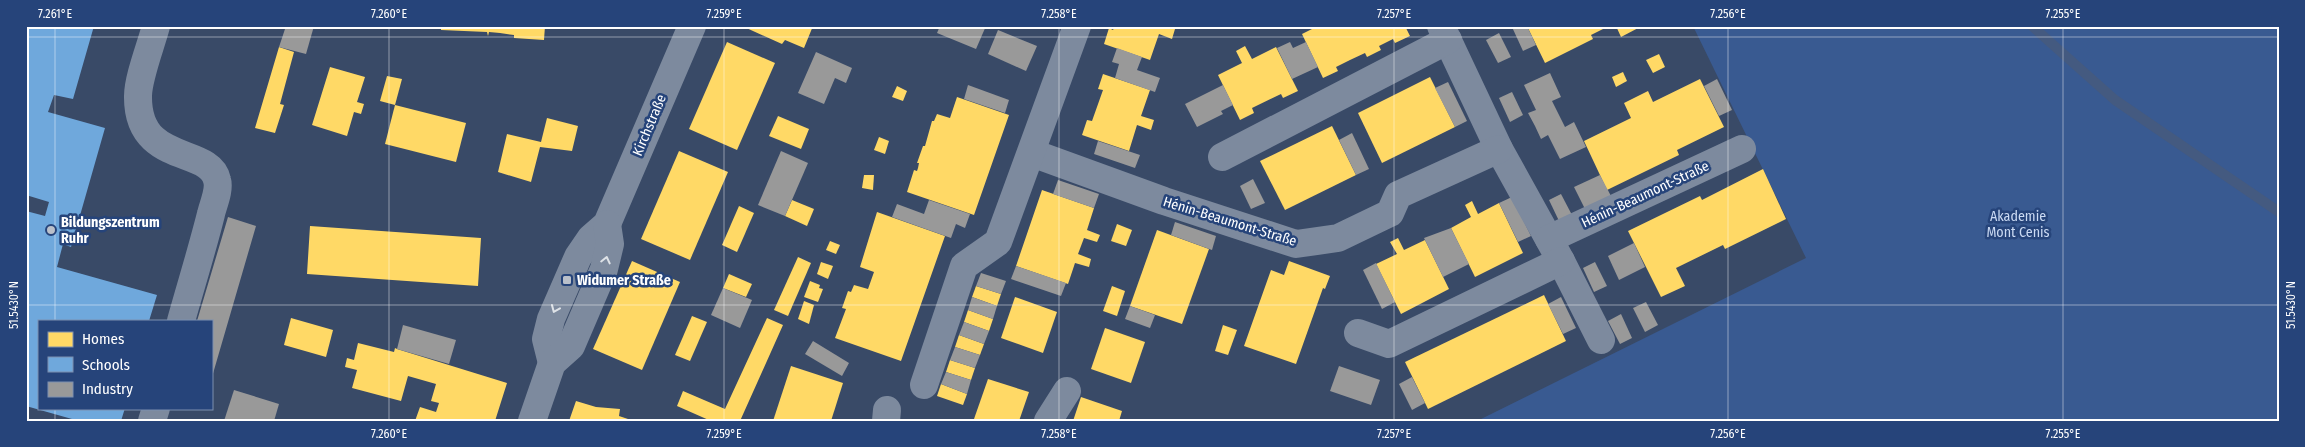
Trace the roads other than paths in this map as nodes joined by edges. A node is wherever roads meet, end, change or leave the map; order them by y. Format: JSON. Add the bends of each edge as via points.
{"nodes":[{"id":1,"x":156,"y":26,"type":"edge"},
{"id":2,"x":692,"y":26,"type":"edge"},
{"id":3,"x":1077,"y":26,"type":"edge"},
{"id":4,"x":1444,"y":33,"type":"edge"},
{"id":5,"x":1499,"y":149,"type":"junction"},
{"id":6,"x":1742,"y":149,"type":"dead end"},
{"id":7,"x":1032,"y":153,"type":"junction"},
{"id":8,"x":1222,"y":157,"type":"dead end"},
{"id":9,"x":1555,"y":250,"type":"junction"},
{"id":10,"x":181,"y":320,"type":"edge"},
{"id":11,"x":1358,"y":333,"type":"dead end"},
{"id":12,"x":1601,"y":340,"type":"dead end"},
{"id":13,"x":924,"y":386,"type":"dead end"},
{"id":14,"x":1067,"y":391,"type":"dead end"},
{"id":15,"x":532,"y":421,"type":"edge"},
{"id":16,"x":1048,"y":421,"type":"edge"}],
"edges":[{"from":1,"to":10,"type":"street","via":[[138,94],[138,113],[148,134],[160,146],[208,166],[218,180]]},
{"from":2,"to":15,"type":"street","name":"Kirchstraße","via":[[607,224],[610,244],[604,269],[571,346],[552,364]]},
{"from":3,"to":7,"type":"street"},
{"from":4,"to":5,"type":"street"},
{"from":4,"to":8,"type":"street"},
{"from":5,"to":7,"type":"street","name":"Hénin-Beaumont-Straße","via":[[1398,195],[1390,213],[1338,238],[1296,244]]},
{"from":5,"to":9,"type":"street"},
{"from":6,"to":9,"type":"street","name":"Hénin-Beaumont-Straße"},
{"from":7,"to":13,"type":"street","via":[[998,242],[964,266]]},
{"from":9,"to":11,"type":"street","name":"Hénin-Beaumont-Straße","via":[[1389,344]]},
{"from":9,"to":12,"type":"street"},
{"from":14,"to":16,"type":"street"}]}
